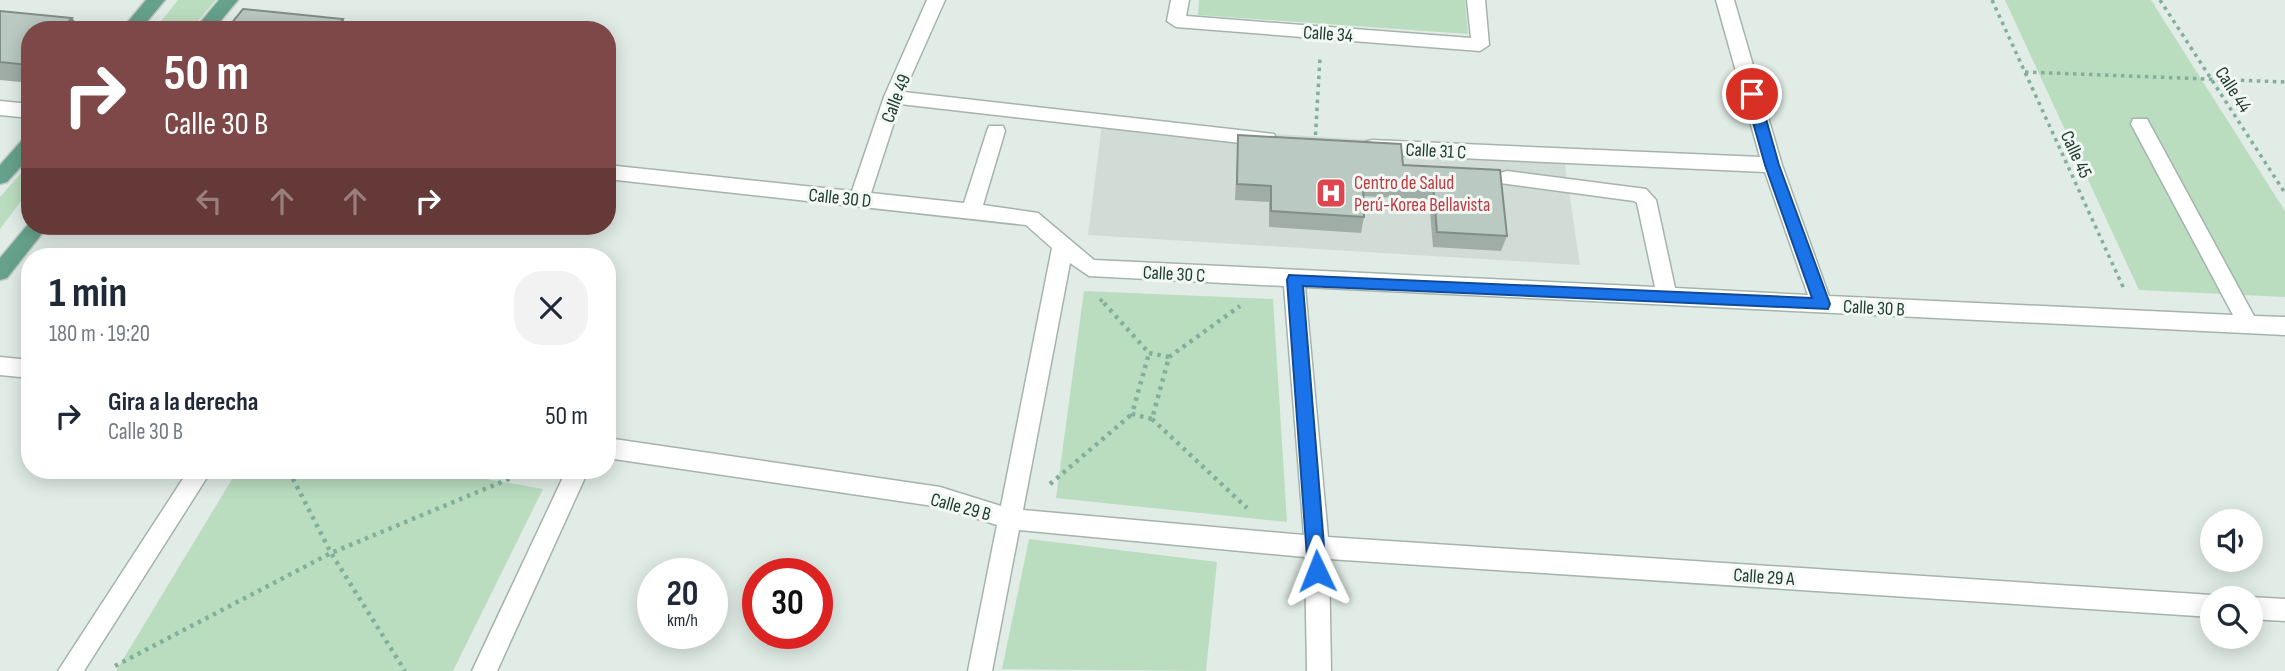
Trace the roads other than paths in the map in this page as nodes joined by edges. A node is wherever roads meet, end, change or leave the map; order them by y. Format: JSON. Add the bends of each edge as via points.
{"nodes":[{"id":1,"x":156,"y":0,"type":"edge"},
{"id":2,"x":229,"y":0,"type":"edge"},
{"id":3,"x":936,"y":0,"type":"edge"},
{"id":4,"x":1180,"y":0,"type":"edge"},
{"id":5,"x":1476,"y":0,"type":"edge"},
{"id":6,"x":1725,"y":0,"type":"edge"},
{"id":7,"x":138,"y":21,"type":"edge"},
{"id":8,"x":211,"y":21,"type":"edge"},
{"id":9,"x":893,"y":97,"type":"junction"},
{"id":10,"x":0,"y":107,"type":"edge"},
{"id":11,"x":21,"y":110,"type":"edge"},
{"id":12,"x":2140,"y":124,"type":"dead end"},
{"id":13,"x":996,"y":131,"type":"dead end"},
{"id":14,"x":1315,"y":144,"type":"edge"},
{"id":15,"x":1356,"y":146,"type":"edge"},
{"id":16,"x":21,"y":154,"type":"edge"},
{"id":17,"x":1772,"y":165,"type":"junction"},
{"id":18,"x":616,"y":173,"type":"edge"},
{"id":19,"x":0,"y":177,"type":"edge"},
{"id":20,"x":1507,"y":178,"type":"dead end"},
{"id":21,"x":859,"y":199,"type":"junction"},
{"id":22,"x":971,"y":211,"type":"junction"},
{"id":23,"x":31,"y":235,"type":"edge"},
{"id":24,"x":1063,"y":245,"type":"junction"},
{"id":25,"x":0,"y":272,"type":"edge"},
{"id":26,"x":1286,"y":279,"type":"junction"},
{"id":27,"x":1667,"y":297,"type":"junction"},
{"id":28,"x":1822,"y":304,"type":"junction"},
{"id":29,"x":2248,"y":324,"type":"junction"},
{"id":30,"x":2285,"y":326,"type":"edge"},
{"id":31,"x":0,"y":366,"type":"edge"},
{"id":32,"x":21,"y":368,"type":"edge"},
{"id":33,"x":616,"y":449,"type":"edge"},
{"id":34,"x":195,"y":479,"type":"edge"},
{"id":35,"x":573,"y":479,"type":"edge"},
{"id":36,"x":1009,"y":519,"type":"junction"},
{"id":37,"x":1317,"y":547,"type":"junction"},
{"id":38,"x":2200,"y":605,"type":"edge"},
{"id":39,"x":2263,"y":609,"type":"edge"},
{"id":40,"x":2285,"y":610,"type":"edge"},
{"id":41,"x":70,"y":671,"type":"edge"},
{"id":42,"x":484,"y":671,"type":"edge"},
{"id":43,"x":980,"y":671,"type":"edge"},
{"id":44,"x":1319,"y":671,"type":"edge"}],
"edges":[{"from":1,"to":7,"type":"main road"},
{"from":2,"to":8,"type":"main road"},
{"from":3,"to":9,"type":"street","name":"Calle 49"},
{"from":4,"to":5,"type":"street","name":"Calle 34","via":[[1176,21],[1480,45]]},
{"from":6,"to":17,"type":"street"},
{"from":9,"to":14,"type":"street"},
{"from":9,"to":21,"type":"street","name":"Calle 49"},
{"from":10,"to":11,"type":"street"},
{"from":12,"to":29,"type":"street"},
{"from":13,"to":22,"type":"street"},
{"from":15,"to":17,"type":"street","name":"Calle 31 C"},
{"from":16,"to":19,"type":"main road"},
{"from":17,"to":28,"type":"street"},
{"from":18,"to":21,"type":"street","name":"Calle 30 D"},
{"from":20,"to":27,"type":"street","via":[[1639,194],[1646,200]]},
{"from":21,"to":22,"type":"street","name":"Calle 30 D"},
{"from":22,"to":24,"type":"street","name":"Calle 30 D","via":[[1031,218]]},
{"from":23,"to":25,"type":"main road"},
{"from":24,"to":26,"type":"street","name":"Calle 30 C","via":[[1089,268]]},
{"from":24,"to":36,"type":"street"},
{"from":26,"to":27,"type":"street","name":"Calle 30 B"},
{"from":26,"to":37,"type":"street"},
{"from":27,"to":28,"type":"street","name":"Calle 30 B"},
{"from":28,"to":29,"type":"street","name":"Calle 30 B"},
{"from":29,"to":30,"type":"street","name":"Calle 30 B"},
{"from":31,"to":32,"type":"street"},
{"from":33,"to":36,"type":"street","name":"Calle 29 B","via":[[940,498]]},
{"from":34,"to":41,"type":"street"},
{"from":35,"to":42,"type":"street"},
{"from":36,"to":37,"type":"street","name":"Calle 29 B"},
{"from":36,"to":43,"type":"street"},
{"from":37,"to":38,"type":"street","name":"Calle 29 A"},
{"from":37,"to":44,"type":"street"},
{"from":39,"to":40,"type":"street"}]}
